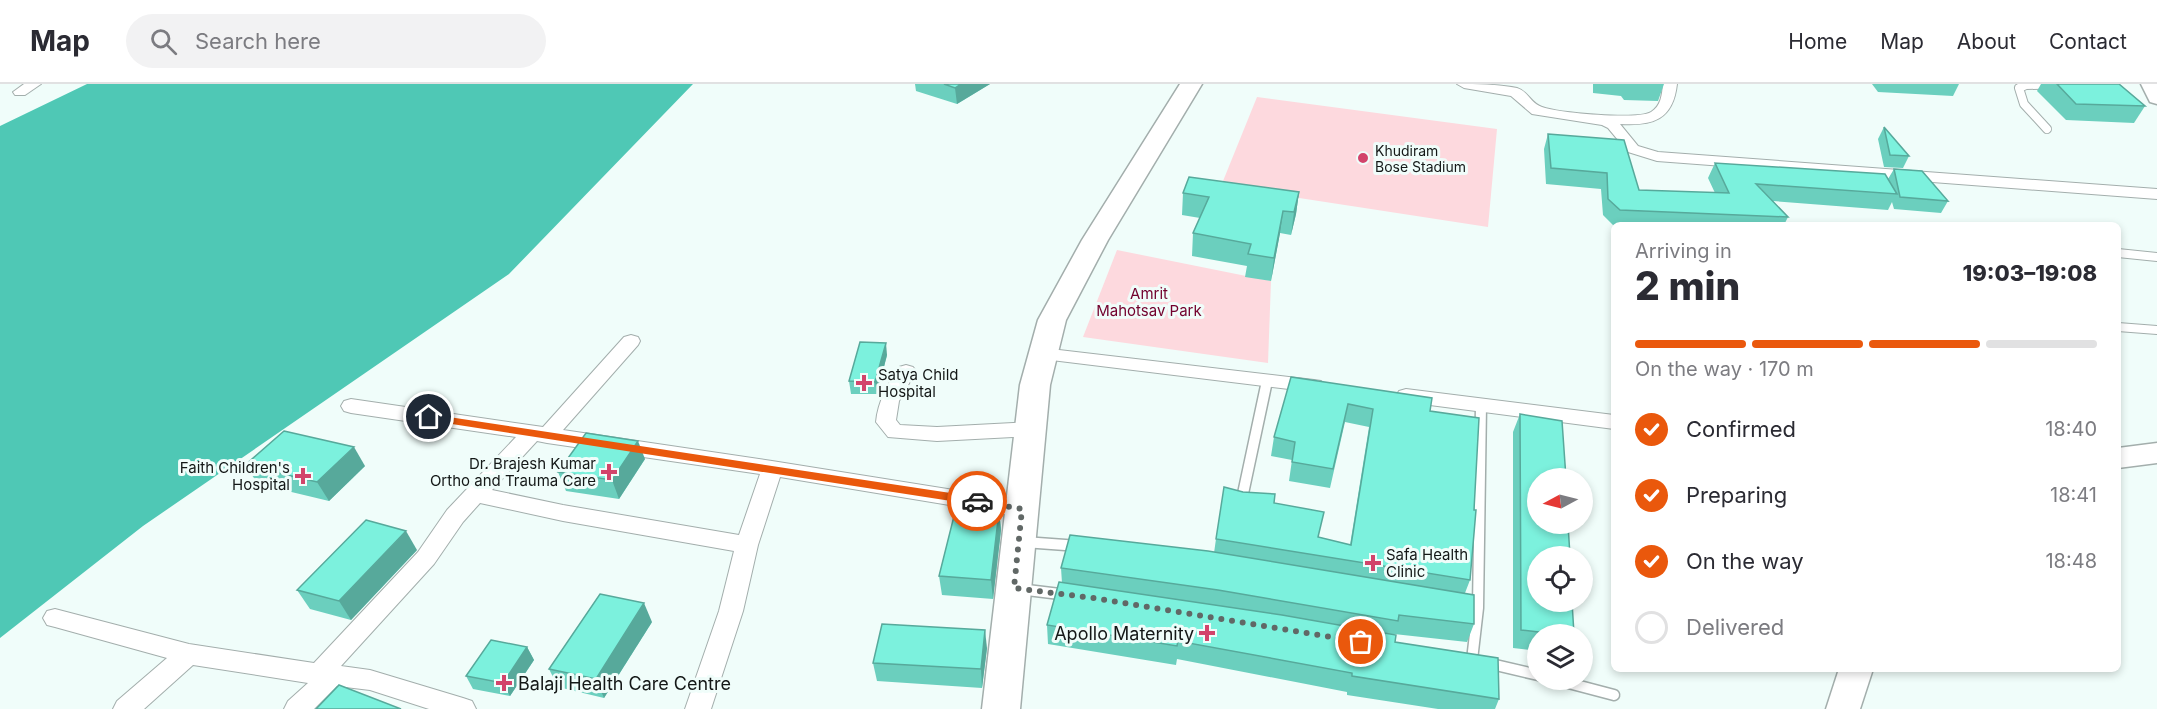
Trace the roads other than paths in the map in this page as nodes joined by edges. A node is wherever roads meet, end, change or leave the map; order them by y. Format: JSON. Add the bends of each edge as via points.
{"nodes":[{"id":1,"x":34,"y":84,"type":"edge"},
{"id":2,"x":1191,"y":84,"type":"edge"},
{"id":3,"x":1464,"y":84,"type":"edge"},
{"id":4,"x":1670,"y":84,"type":"edge"},
{"id":5,"x":2076,"y":84,"type":"edge"},
{"id":6,"x":2151,"y":84,"type":"edge"},
{"id":7,"x":20,"y":92,"type":"dead end"},
{"id":8,"x":2157,"y":98,"type":"edge"},
{"id":9,"x":1598,"y":118,"type":"junction"},
{"id":10,"x":2047,"y":129,"type":"dead end"},
{"id":11,"x":2157,"y":195,"type":"edge"},
{"id":12,"x":2121,"y":253,"type":"edge"},
{"id":13,"x":2157,"y":257,"type":"edge"},
{"id":14,"x":2121,"y":327,"type":"edge"},
{"id":15,"x":2157,"y":330,"type":"edge"},
{"id":16,"x":631,"y":341,"type":"dead end"},
{"id":17,"x":1042,"y":354,"type":"junction"},
{"id":18,"x":906,"y":371,"type":"dead end"},
{"id":19,"x":1267,"y":381,"type":"junction"},
{"id":20,"x":1339,"y":389,"type":"edge"},
{"id":21,"x":1386,"y":394,"type":"edge"},
{"id":22,"x":1481,"y":405,"type":"junction"},
{"id":23,"x":351,"y":406,"type":"dead end"},
{"id":24,"x":1611,"y":422,"type":"edge"},
{"id":25,"x":1031,"y":429,"type":"junction"},
{"id":26,"x":539,"y":434,"type":"junction"},
{"id":27,"x":2157,"y":453,"type":"edge"},
{"id":28,"x":2121,"y":458,"type":"edge"},
{"id":29,"x":772,"y":468,"type":"junction"},
{"id":30,"x":475,"y":494,"type":"junction"},
{"id":31,"x":1241,"y":503,"type":"edge"},
{"id":32,"x":1022,"y":509,"type":"junction"},
{"id":33,"x":1018,"y":542,"type":"junction"},
{"id":34,"x":747,"y":545,"type":"junction"},
{"id":35,"x":1086,"y":547,"type":"edge"},
{"id":36,"x":1014,"y":588,"type":"junction"},
{"id":37,"x":1082,"y":597,"type":"edge"},
{"id":38,"x":55,"y":618,"type":"dead end"},
{"id":39,"x":189,"y":654,"type":"junction"},
{"id":40,"x":1460,"y":658,"type":"edge"},
{"id":41,"x":1472,"y":660,"type":"junction"},
{"id":42,"x":1527,"y":672,"type":"edge"},
{"id":43,"x":1855,"y":672,"type":"edge"},
{"id":44,"x":325,"y":675,"type":"junction"},
{"id":45,"x":1593,"y":689,"type":"edge"},
{"id":46,"x":1614,"y":695,"type":"dead end"},
{"id":47,"x":126,"y":709,"type":"edge"},
{"id":48,"x":297,"y":709,"type":"edge"},
{"id":49,"x":463,"y":709,"type":"edge"},
{"id":50,"x":698,"y":709,"type":"edge"},
{"id":51,"x":1001,"y":709,"type":"edge"},
{"id":52,"x":1843,"y":709,"type":"edge"}],
"edges":[{"from":1,"to":7,"type":"street"},
{"from":2,"to":17,"type":"main road","via":[[1095,240],[1052,320]]},
{"from":3,"to":9,"type":"street","via":[[1515,92],[1537,111]]},
{"from":4,"to":9,"type":"street","via":[[1670,95],[1655,118]]},
{"from":5,"to":10,"type":"lane","via":[[2019,88],[2022,101]]},
{"from":6,"to":8,"type":"main road"},
{"from":9,"to":11,"type":"street","via":[[1613,125],[1633,149],[1657,156]]},
{"from":12,"to":13,"type":"lane"},
{"from":14,"to":15,"type":"lane"},
{"from":16,"to":26,"type":"street"},
{"from":17,"to":19,"type":"street"},
{"from":17,"to":25,"type":"main road"},
{"from":18,"to":25,"type":"street","via":[[886,412],[886,422],[895,432],[946,434]]},
{"from":19,"to":20,"type":"street"},
{"from":19,"to":31,"type":"lane"},
{"from":21,"to":22,"type":"street"},
{"from":22,"to":24,"type":"street"},
{"from":22,"to":41,"type":"lane"},
{"from":23,"to":26,"type":"street"},
{"from":25,"to":32,"type":"main road"},
{"from":26,"to":29,"type":"street"},
{"from":26,"to":30,"type":"street"},
{"from":27,"to":28,"type":"main road"},
{"from":29,"to":32,"type":"street"},
{"from":29,"to":34,"type":"street"},
{"from":30,"to":34,"type":"street"},
{"from":30,"to":44,"type":"street","via":[[426,558]]},
{"from":32,"to":33,"type":"main road"},
{"from":33,"to":35,"type":"lane"},
{"from":33,"to":36,"type":"main road"},
{"from":34,"to":50,"type":"street","via":[[731,611]]},
{"from":36,"to":37,"type":"lane"},
{"from":36,"to":51,"type":"main road"},
{"from":38,"to":39,"type":"street"},
{"from":39,"to":44,"type":"street"},
{"from":39,"to":47,"type":"street"},
{"from":40,"to":41,"type":"lane"},
{"from":41,"to":42,"type":"lane"},
{"from":43,"to":52,"type":"main road"},
{"from":44,"to":48,"type":"street"},
{"from":44,"to":49,"type":"street","via":[[370,680]]},
{"from":45,"to":46,"type":"lane"}]}
